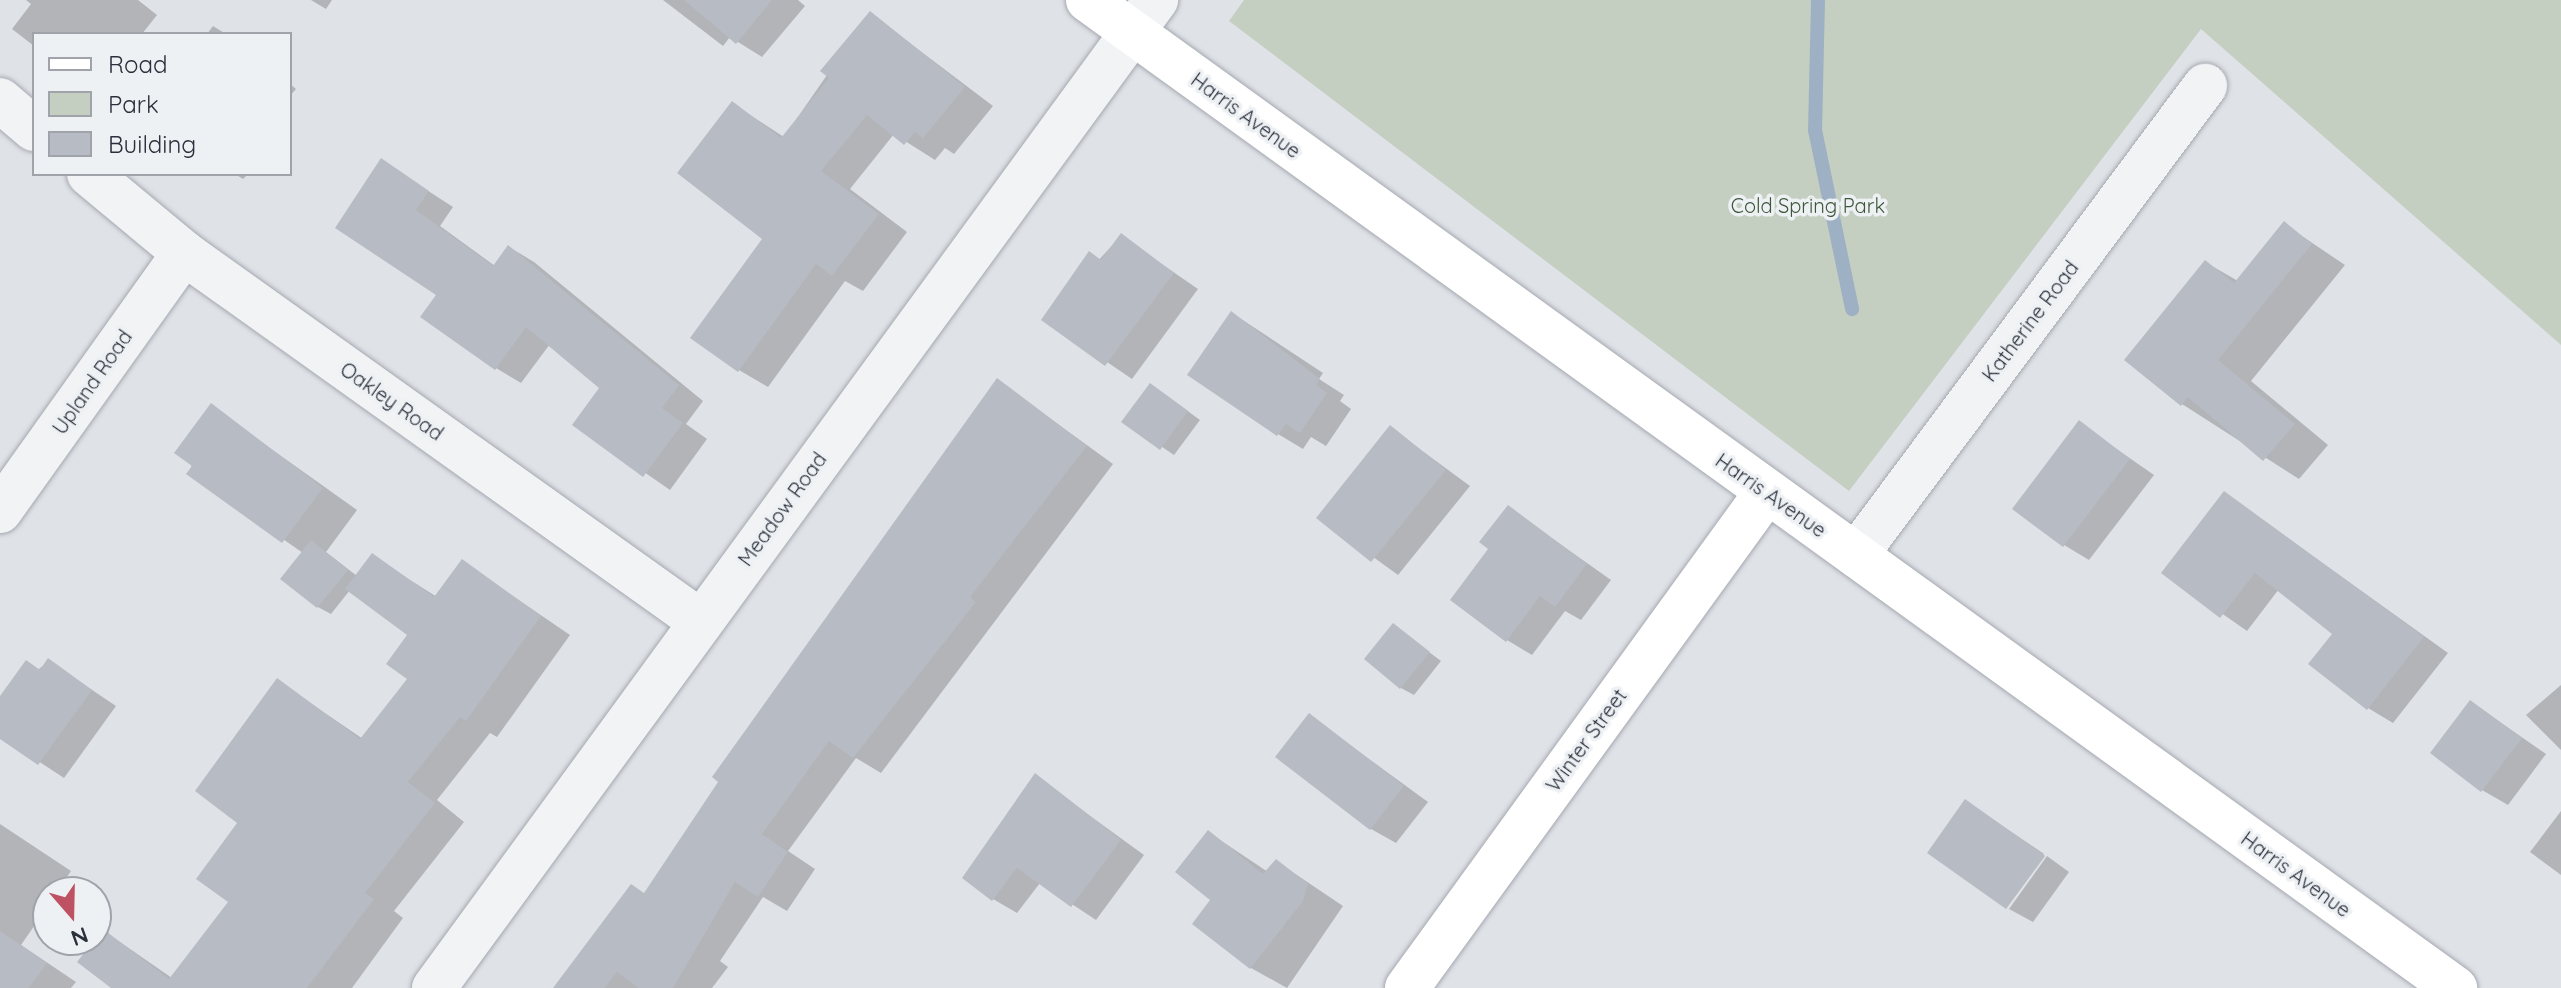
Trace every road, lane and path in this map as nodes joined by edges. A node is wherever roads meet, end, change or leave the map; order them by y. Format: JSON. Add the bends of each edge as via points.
{"nodes":[{"id":1,"x":1088,"y":0,"type":"edge"},
{"id":2,"x":1144,"y":16,"type":"edge"},
{"id":3,"x":2205,"y":86,"type":"dead end"},
{"id":4,"x":0,"y":100,"type":"edge"},
{"id":5,"x":32,"y":127,"type":"edge"},
{"id":6,"x":91,"y":176,"type":"edge"},
{"id":7,"x":184,"y":253,"type":"junction"},
{"id":8,"x":1766,"y":493,"type":"junction"},
{"id":9,"x":0,"y":511,"type":"edge"},
{"id":10,"x":1856,"y":555,"type":"junction"},
{"id":11,"x":700,"y":621,"type":"junction"},
{"id":12,"x":434,"y":988,"type":"edge"},
{"id":13,"x":1407,"y":988,"type":"edge"},
{"id":14,"x":2455,"y":988,"type":"edge"}],
"edges":[{"from":1,"to":2,"type":"main road","name":"Harris Avenue"},
{"from":2,"to":8,"type":"main road","name":"Harris Avenue"},
{"from":2,"to":11,"type":"street","name":"Meadow Road"},
{"from":3,"to":10,"type":"street","name":"Katherine Road"},
{"from":4,"to":5,"type":"street"},
{"from":6,"to":7,"type":"street","name":"Oakley Road"},
{"from":7,"to":9,"type":"street","name":"Upland Road"},
{"from":7,"to":11,"type":"street","name":"Oakley Road"},
{"from":8,"to":10,"type":"main road","name":"Harris Avenue"},
{"from":8,"to":13,"type":"main road","name":"Winter Street"},
{"from":10,"to":14,"type":"main road","name":"Harris Avenue"},
{"from":11,"to":12,"type":"street","name":"Meadow Road"}]}
